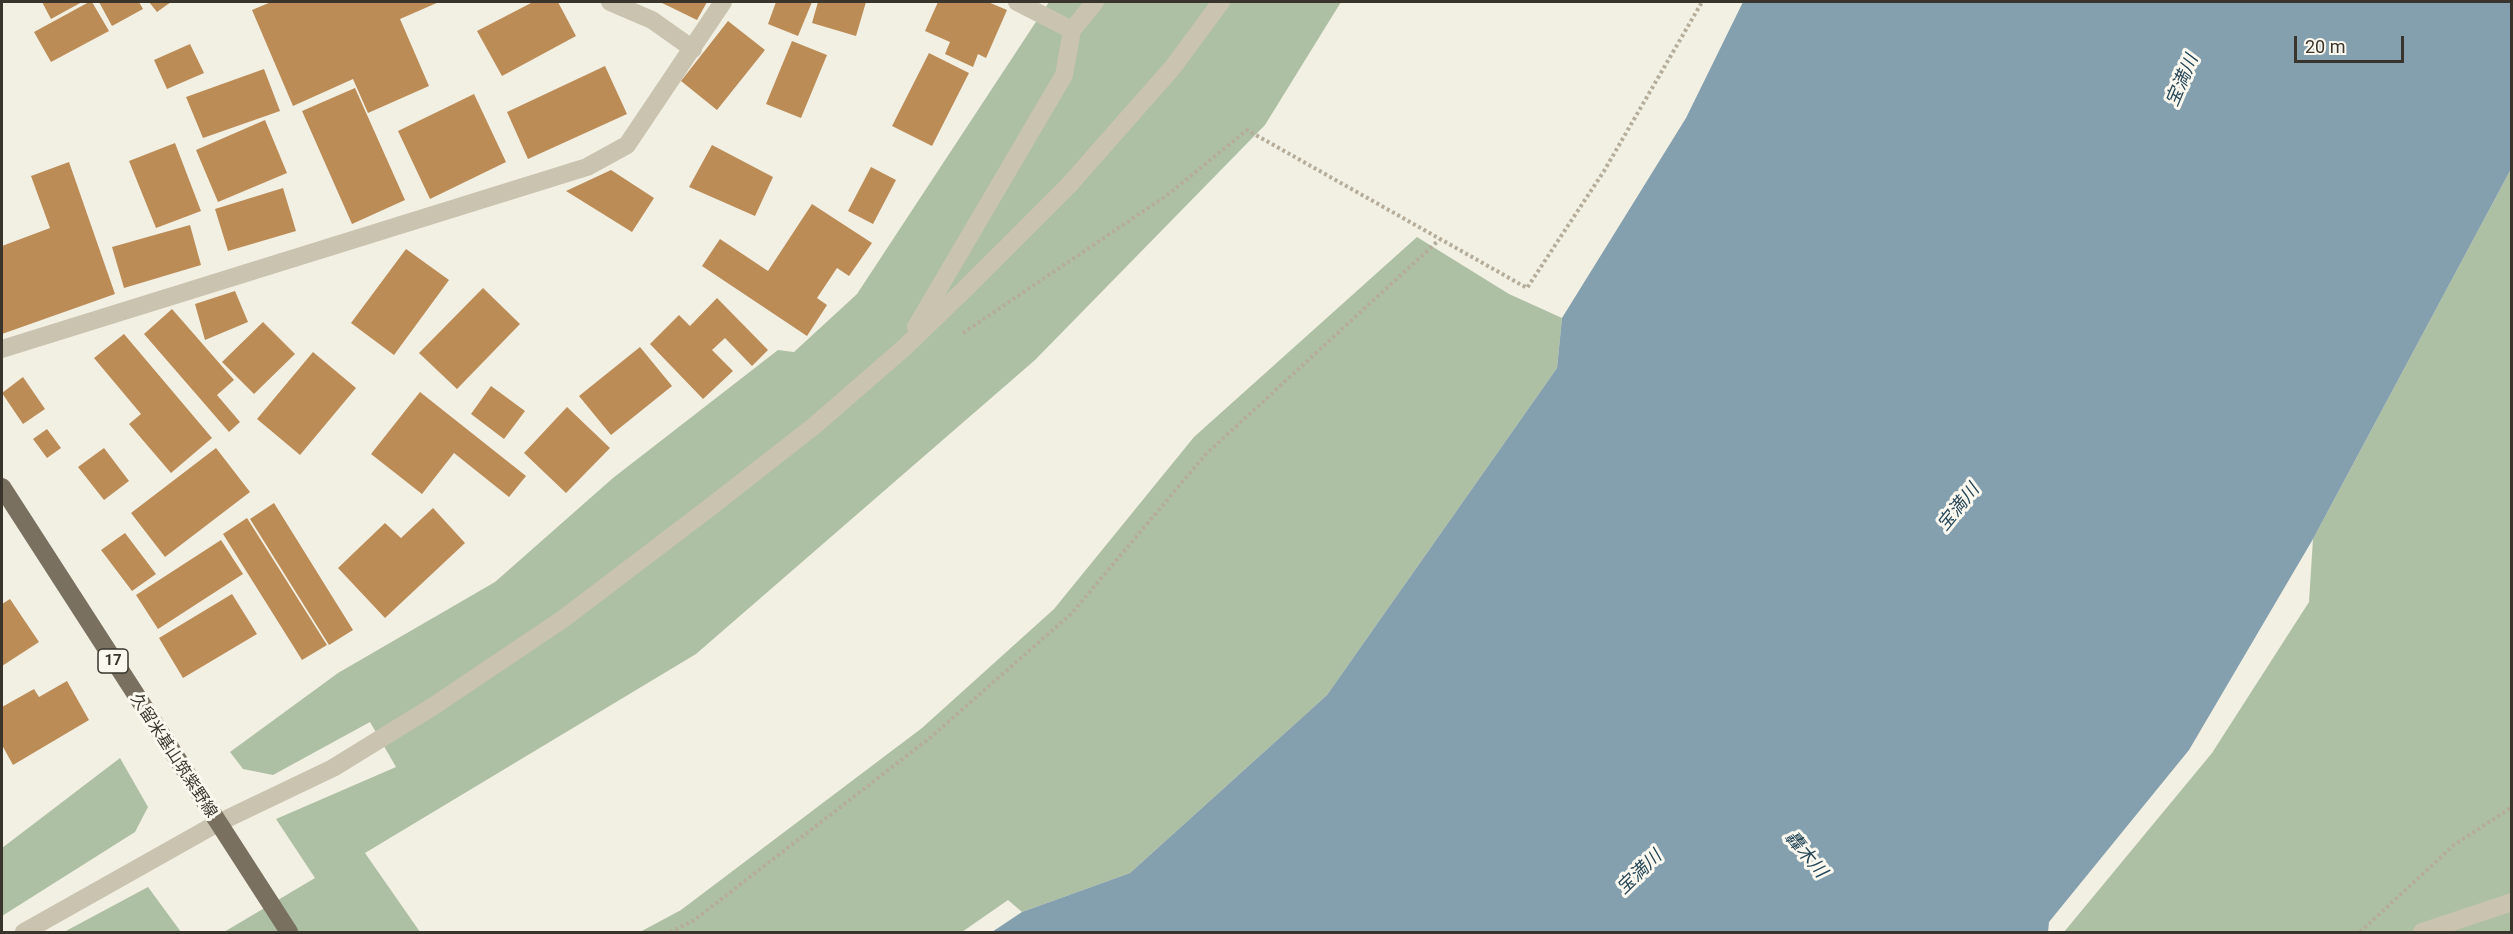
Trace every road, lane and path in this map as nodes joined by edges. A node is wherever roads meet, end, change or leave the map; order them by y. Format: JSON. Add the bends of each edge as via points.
{"nodes":[{"id":1,"x":610,"y":2,"type":"edge"},
{"id":2,"x":723,"y":2,"type":"edge"},
{"id":3,"x":1017,"y":2,"type":"edge"},
{"id":4,"x":1095,"y":2,"type":"edge"},
{"id":5,"x":1221,"y":2,"type":"edge"},
{"id":6,"x":1702,"y":2,"type":"edge"},
{"id":7,"x":1072,"y":30,"type":"junction"},
{"id":8,"x":693,"y":49,"type":"junction"},
{"id":9,"x":1439,"y":240,"type":"junction"},
{"id":10,"x":961,"y":334,"type":"dead end"},
{"id":11,"x":905,"y":347,"type":"junction"},
{"id":12,"x":2,"y":349,"type":"edge"},
{"id":13,"x":2,"y":487,"type":"edge"},
{"id":14,"x":2511,"y":807,"type":"edge"},
{"id":15,"x":220,"y":829,"type":"junction"},
{"id":16,"x":2511,"y":902,"type":"edge"},
{"id":17,"x":24,"y":933,"type":"edge"},
{"id":18,"x":289,"y":933,"type":"edge"},
{"id":19,"x":670,"y":933,"type":"edge"},
{"id":20,"x":2360,"y":933,"type":"edge"},
{"id":21,"x":2422,"y":933,"type":"edge"}],
"edges":[{"from":1,"to":8,"type":"street","via":[[652,20]]},
{"from":2,"to":8,"type":"street"},
{"from":3,"to":7,"type":"street"},
{"from":4,"to":7,"type":"street"},
{"from":5,"to":11,"type":"street","via":[[1173,67],[1068,184]]},
{"from":6,"to":9,"type":"path","via":[[1604,171],[1527,288]]},
{"from":7,"to":11,"type":"street","via":[[1064,75]]},
{"from":8,"to":12,"type":"street","via":[[627,145],[587,167]]},
{"from":9,"to":10,"type":"path","via":[[1247,129],[1166,196]]},
{"from":9,"to":19,"type":"path","via":[[1206,454],[1071,614],[931,736],[693,921]]},
{"from":11,"to":15,"type":"street","via":[[814,426],[563,620],[333,768]]},
{"from":13,"to":15,"type":"main road","name":"久留米基山筑紫野線","number":"17"},
{"from":14,"to":20,"type":"path","via":[[2454,845]]},
{"from":15,"to":17,"type":"street"},
{"from":15,"to":18,"type":"main road","name":"久留米基山筑紫野線","number":"17"},
{"from":16,"to":21,"type":"street"}]}
